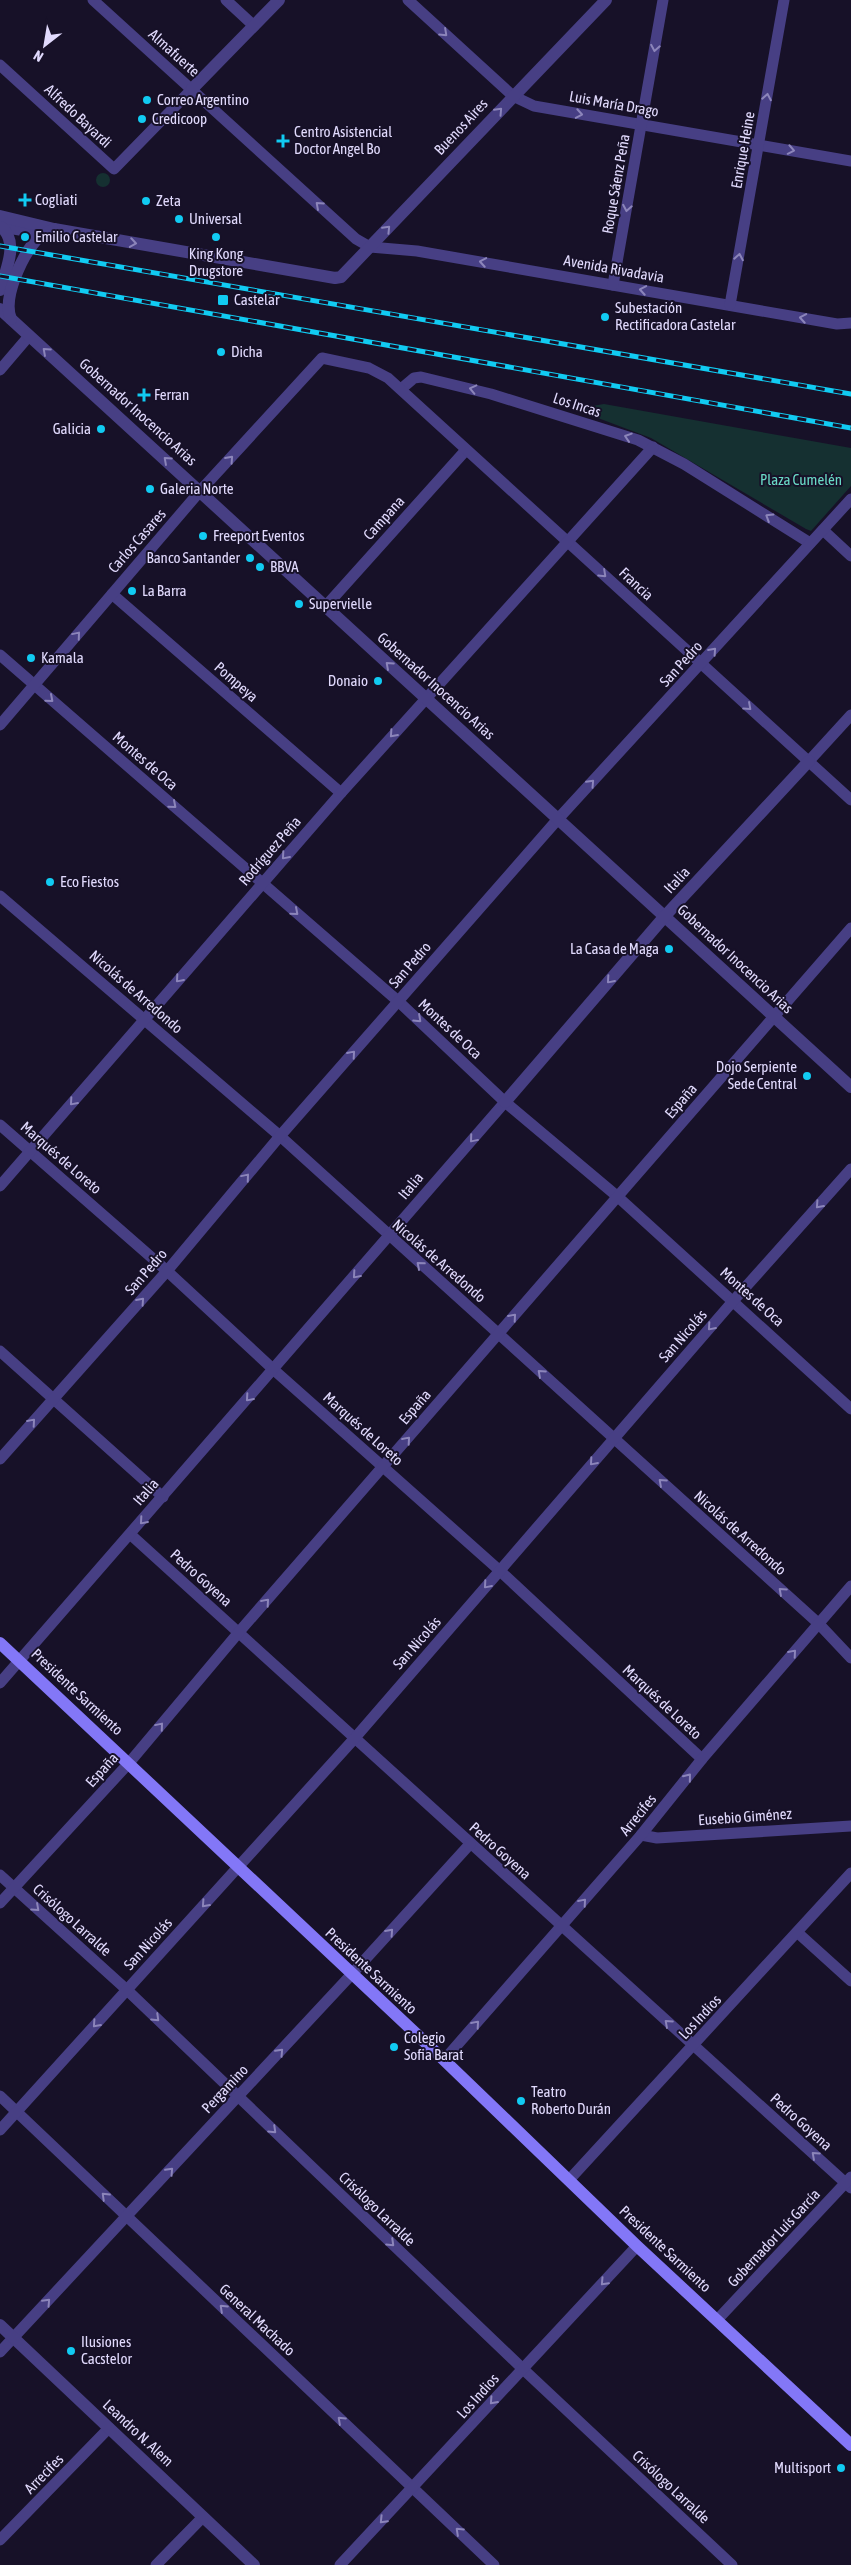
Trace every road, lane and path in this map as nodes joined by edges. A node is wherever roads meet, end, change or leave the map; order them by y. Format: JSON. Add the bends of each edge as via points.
{"nodes":[{"id":1,"x":93,"y":0,"type":"edge"},
{"id":2,"x":226,"y":0,"type":"edge"},
{"id":3,"x":279,"y":0,"type":"edge"},
{"id":4,"x":408,"y":0,"type":"edge"},
{"id":5,"x":606,"y":0,"type":"edge"},
{"id":6,"x":663,"y":0,"type":"edge"},
{"id":7,"x":784,"y":0,"type":"edge"},
{"id":8,"x":254,"y":26,"type":"junction"},
{"id":9,"x":0,"y":65,"type":"edge"},
{"id":10,"x":192,"y":89,"type":"junction"},
{"id":11,"x":513,"y":96,"type":"junction"},
{"id":12,"x":642,"y":125,"type":"junction"},
{"id":13,"x":760,"y":144,"type":"junction"},
{"id":14,"x":851,"y":161,"type":"edge"},
{"id":15,"x":0,"y":223,"type":"edge"},
{"id":16,"x":54,"y":229,"type":"junction"},
{"id":17,"x":370,"y":246,"type":"junction"},
{"id":18,"x":613,"y":285,"type":"junction"},
{"id":19,"x":0,"y":290,"type":"edge"},
{"id":20,"x":730,"y":305,"type":"junction"},
{"id":21,"x":0,"y":308,"type":"edge"},
{"id":22,"x":12,"y":319,"type":"junction"},
{"id":23,"x":851,"y":323,"type":"edge"},
{"id":24,"x":29,"y":336,"type":"junction"},
{"id":25,"x":0,"y":370,"type":"edge"},
{"id":26,"x":401,"y":389,"type":"junction"},
{"id":27,"x":653,"y":447,"type":"junction"},
{"id":28,"x":466,"y":450,"type":"junction"},
{"id":29,"x":201,"y":490,"type":"junction"},
{"id":30,"x":851,"y":499,"type":"edge"},
{"id":31,"x":823,"y":530,"type":"junction"},
{"id":32,"x":568,"y":540,"type":"junction"},
{"id":33,"x":810,"y":543,"type":"junction"},
{"id":34,"x":851,"y":556,"type":"edge"},
{"id":35,"x":112,"y":594,"type":"junction"},
{"id":36,"x":325,"y":607,"type":"junction"},
{"id":37,"x":0,"y":656,"type":"edge"},
{"id":38,"x":701,"y":664,"type":"junction"},
{"id":39,"x":34,"y":685,"type":"junction"},
{"id":40,"x":425,"y":698,"type":"junction"},
{"id":41,"x":851,"y":715,"type":"edge"},
{"id":42,"x":0,"y":725,"type":"edge"},
{"id":43,"x":809,"y":761,"type":"junction"},
{"id":44,"x":341,"y":793,"type":"junction"},
{"id":45,"x":851,"y":800,"type":"edge"},
{"id":46,"x":558,"y":819,"type":"junction"},
{"id":47,"x":262,"y":883,"type":"junction"},
{"id":48,"x":0,"y":896,"type":"edge"},
{"id":49,"x":665,"y":916,"type":"junction"},
{"id":50,"x":849,"y":935,"type":"edge"},
{"id":51,"x":398,"y":1001,"type":"junction"},
{"id":52,"x":773,"y":1017,"type":"junction"},
{"id":53,"x":145,"y":1019,"type":"junction"},
{"id":54,"x":851,"y":1087,"type":"edge"},
{"id":55,"x":505,"y":1102,"type":"junction"},
{"id":56,"x":0,"y":1125,"type":"edge"},
{"id":57,"x":280,"y":1136,"type":"junction"},
{"id":58,"x":30,"y":1151,"type":"junction"},
{"id":59,"x":851,"y":1168,"type":"edge"},
{"id":60,"x":0,"y":1186,"type":"edge"},
{"id":61,"x":618,"y":1197,"type":"junction"},
{"id":62,"x":389,"y":1238,"type":"junction"},
{"id":63,"x":167,"y":1271,"type":"junction"},
{"id":64,"x":734,"y":1300,"type":"junction"},
{"id":65,"x":498,"y":1333,"type":"junction"},
{"id":66,"x":0,"y":1351,"type":"edge"},
{"id":67,"x":274,"y":1370,"type":"junction"},
{"id":68,"x":54,"y":1398,"type":"junction"},
{"id":69,"x":851,"y":1409,"type":"edge"},
{"id":70,"x":613,"y":1439,"type":"junction"},
{"id":71,"x":0,"y":1459,"type":"edge"},
{"id":72,"x":383,"y":1467,"type":"junction"},
{"id":73,"x":164,"y":1497,"type":"junction"},
{"id":74,"x":131,"y":1535,"type":"junction"},
{"id":75,"x":500,"y":1570,"type":"junction"},
{"id":76,"x":851,"y":1586,"type":"edge"},
{"id":77,"x":818,"y":1623,"type":"junction"},
{"id":78,"x":239,"y":1632,"type":"junction"},
{"id":79,"x":0,"y":1644,"type":"edge"},
{"id":80,"x":851,"y":1658,"type":"edge"},
{"id":81,"x":19,"y":1662,"type":"junction"},
{"id":82,"x":0,"y":1682,"type":"edge"},
{"id":83,"x":354,"y":1739,"type":"junction"},
{"id":84,"x":702,"y":1759,"type":"junction"},
{"id":85,"x":129,"y":1763,"type":"junction"},
{"id":86,"x":851,"y":1826,"type":"edge"},
{"id":87,"x":641,"y":1835,"type":"junction"},
{"id":88,"x":470,"y":1844,"type":"junction"},
{"id":89,"x":238,"y":1868,"type":"junction"},
{"id":90,"x":851,"y":1873,"type":"edge"},
{"id":91,"x":0,"y":1876,"type":"edge"},
{"id":92,"x":14,"y":1888,"type":"junction"},
{"id":93,"x":0,"y":1903,"type":"edge"},
{"id":94,"x":562,"y":1926,"type":"junction"},
{"id":95,"x":798,"y":1932,"type":"junction"},
{"id":96,"x":351,"y":1975,"type":"junction"},
{"id":97,"x":851,"y":1981,"type":"edge"},
{"id":98,"x":126,"y":1990,"type":"junction"},
{"id":99,"x":694,"y":2046,"type":"junction"},
{"id":100,"x":444,"y":2060,"type":"junction"},
{"id":101,"x":0,"y":2096,"type":"edge"},
{"id":102,"x":238,"y":2097,"type":"junction"},
{"id":103,"x":18,"y":2112,"type":"junction"},
{"id":104,"x":0,"y":2130,"type":"edge"},
{"id":105,"x":569,"y":2180,"type":"junction"},
{"id":106,"x":849,"y":2183,"type":"edge"},
{"id":107,"x":127,"y":2217,"type":"junction"},
{"id":108,"x":637,"y":2246,"type":"junction"},
{"id":109,"x":718,"y":2319,"type":"junction"},
{"id":110,"x":0,"y":2325,"type":"edge"},
{"id":111,"x":13,"y":2338,"type":"junction"},
{"id":112,"x":0,"y":2352,"type":"edge"},
{"id":113,"x":523,"y":2369,"type":"junction"},
{"id":114,"x":109,"y":2428,"type":"junction"},
{"id":115,"x":851,"y":2445,"type":"edge"},
{"id":116,"x":413,"y":2488,"type":"junction"},
{"id":117,"x":203,"y":2517,"type":"junction"},
{"id":118,"x":0,"y":2540,"type":"edge"},
{"id":119,"x":156,"y":2565,"type":"edge"},
{"id":120,"x":254,"y":2565,"type":"edge"},
{"id":121,"x":340,"y":2565,"type":"edge"},
{"id":122,"x":494,"y":2565,"type":"edge"},
{"id":123,"x":732,"y":2565,"type":"edge"}],
"edges":[{"from":1,"to":10,"type":"street","name":"Almafuerte"},
{"from":2,"to":8,"type":"street"},
{"from":3,"to":8,"type":"street"},
{"from":4,"to":11,"type":"street","name":"Luis María Drago","one_way":true},
{"from":5,"to":11,"type":"street","name":"Buenos Aires"},
{"from":6,"to":12,"type":"street","name":"Roque Sáenz Peña","one_way":true},
{"from":13,"to":7,"type":"street","name":"Enrique Heine","one_way":true},
{"from":8,"to":10,"type":"street"},
{"from":9,"to":10,"type":"street","name":"Alfredo Bayardi","via":[[114,170]]},
{"from":17,"to":10,"type":"street","name":"Almafuerte","one_way":true,"via":[[356,239]]},
{"from":11,"to":12,"type":"street","name":"Luis María Drago","one_way":true,"via":[[534,106]]},
{"from":17,"to":11,"type":"street","name":"Buenos Aires","one_way":true},
{"from":12,"to":13,"type":"street","name":"Luis María Drago"},
{"from":12,"to":18,"type":"street","name":"Roque Sáenz Peña","one_way":true},
{"from":13,"to":14,"type":"street","name":"Luis María Drago","one_way":true},
{"from":20,"to":13,"type":"street","name":"Enrique Heine","one_way":true},
{"from":15,"to":16,"type":"street"},
{"from":15,"to":19,"type":"street","via":[[9,236],[10,247]]},
{"from":16,"to":17,"type":"street","name":"Buenos Aires","one_way":true,"via":[[335,278],[341,277]]},
{"from":16,"to":22,"type":"street","via":[[39,238],[23,259],[9,297]]},
{"from":18,"to":17,"type":"street","name":"Avenida Rivadavia","one_way":true},
{"from":20,"to":18,"type":"street","name":"Avenida Rivadavia","one_way":true},
{"from":23,"to":20,"type":"street","name":"Avenida Rivadavia","one_way":true,"via":[[837,324]]},
{"from":21,"to":22,"type":"street","name":"Gobernador Inocencio Arias"},
{"from":22,"to":24,"type":"street","name":"Gobernador Inocencio Arias"},
{"from":24,"to":25,"type":"street"},
{"from":29,"to":24,"type":"street","name":"Gobernador Inocencio Arias","one_way":true},
{"from":27,"to":26,"type":"street","name":"Los Incas","one_way":true,"via":[[491,394],[438,381],[414,378]]},
{"from":26,"to":28,"type":"street","name":"Francia"},
{"from":29,"to":26,"type":"street","name":"Carlos Casares","one_way":true,"via":[[322,358],[369,368]]},
{"from":27,"to":32,"type":"street","name":"Rodríguez Peña"},
{"from":33,"to":27,"type":"street","name":"Los Incas","one_way":true},
{"from":28,"to":32,"type":"street","name":"Francia"},
{"from":28,"to":36,"type":"street","name":"Campana"},
{"from":29,"to":35,"type":"street","name":"Carlos Casares"},
{"from":29,"to":36,"type":"street","name":"Gobernador Inocencio Arias"},
{"from":30,"to":31,"type":"street","name":"San Pedro"},
{"from":31,"to":33,"type":"street","name":"San Pedro"},
{"from":31,"to":34,"type":"street"},
{"from":32,"to":38,"type":"street","name":"Francia","one_way":true},
{"from":32,"to":40,"type":"street","name":"Rodríguez Peña"},
{"from":38,"to":33,"type":"street","name":"San Pedro","one_way":true},
{"from":39,"to":35,"type":"street","name":"Carlos Casares","one_way":true},
{"from":35,"to":44,"type":"street","name":"Pompeya"},
{"from":40,"to":36,"type":"street","name":"Gobernador Inocencio Arias","one_way":true},
{"from":37,"to":39,"type":"street","name":"Montes de Oca"},
{"from":38,"to":43,"type":"street","name":"Francia","one_way":true},
{"from":46,"to":38,"type":"street","name":"San Pedro","one_way":true},
{"from":39,"to":42,"type":"street","name":"Carlos Casares"},
{"from":39,"to":47,"type":"street","name":"Montes de Oca","one_way":true},
{"from":40,"to":44,"type":"street","name":"Rodríguez Peña","one_way":true},
{"from":40,"to":46,"type":"street","name":"Gobernador Inocencio Arias"},
{"from":41,"to":43,"type":"street","name":"Italia"},
{"from":43,"to":45,"type":"street","name":"Francia"},
{"from":43,"to":49,"type":"street","name":"Italia"},
{"from":44,"to":47,"type":"street","name":"Rodríguez Peña","one_way":true},
{"from":46,"to":49,"type":"street","name":"Gobernador Inocencio Arias"},
{"from":46,"to":51,"type":"street","name":"San Pedro"},
{"from":47,"to":51,"type":"street","name":"Montes de Oca","one_way":true},
{"from":47,"to":53,"type":"street","name":"Rodríguez Peña","one_way":true},
{"from":48,"to":53,"type":"street","name":"Nicolás de Arredondo"},
{"from":49,"to":52,"type":"street","name":"Gobernador Inocencio Arias"},
{"from":49,"to":55,"type":"street","name":"Italia","one_way":true},
{"from":50,"to":52,"type":"street","name":"España"},
{"from":51,"to":55,"type":"street","name":"Montes de Oca","one_way":true},
{"from":57,"to":51,"type":"street","name":"San Pedro","one_way":true},
{"from":52,"to":54,"type":"street","name":"Gobernador Inocencio Arias"},
{"from":52,"to":61,"type":"street","name":"España"},
{"from":53,"to":57,"type":"street","name":"Nicolás de Arredondo"},
{"from":53,"to":58,"type":"street","name":"Rodríguez Peña","one_way":true},
{"from":55,"to":61,"type":"street","name":"Montes de Oca"},
{"from":55,"to":62,"type":"street","name":"Italia","one_way":true},
{"from":56,"to":58,"type":"street","name":"Marqués de Loreto"},
{"from":57,"to":62,"type":"street","name":"Nicolás de Arredondo"},
{"from":63,"to":57,"type":"street","name":"San Pedro","one_way":true},
{"from":58,"to":60,"type":"street","name":"Rodríguez Peña"},
{"from":58,"to":63,"type":"street","name":"Marqués de Loreto"},
{"from":59,"to":64,"type":"street","name":"San Nicolás","one_way":true},
{"from":61,"to":64,"type":"street","name":"Montes de Oca"},
{"from":65,"to":61,"type":"street","name":"España","one_way":true},
{"from":65,"to":62,"type":"street","name":"Nicolás de Arredondo","one_way":true},
{"from":62,"to":67,"type":"street","name":"Italia","one_way":true},
{"from":63,"to":67,"type":"street","name":"Marqués de Loreto"},
{"from":68,"to":63,"type":"street","name":"San Pedro","one_way":true},
{"from":64,"to":69,"type":"street","name":"Montes de Oca"},
{"from":64,"to":70,"type":"street","name":"San Nicolás","one_way":true},
{"from":70,"to":65,"type":"street","name":"Nicolás de Arredondo","one_way":true},
{"from":72,"to":65,"type":"street","name":"España","one_way":true},
{"from":66,"to":68,"type":"street"},
{"from":67,"to":72,"type":"street","name":"Marqués de Loreto"},
{"from":67,"to":73,"type":"street","name":"Italia","one_way":true},
{"from":71,"to":68,"type":"street","name":"San Pedro","one_way":true},
{"from":68,"to":73,"type":"street"},
{"from":70,"to":75,"type":"street","name":"San Nicolás","one_way":true},
{"from":77,"to":70,"type":"street","name":"Nicolás de Arredondo","one_way":true},
{"from":72,"to":75,"type":"street","name":"Marqués de Loreto"},
{"from":78,"to":72,"type":"street","name":"España","one_way":true},
{"from":73,"to":74,"type":"street","name":"Italia","one_way":true},
{"from":74,"to":78,"type":"street","name":"Pedro Goyena"},
{"from":74,"to":81,"type":"street","name":"Italia"},
{"from":75,"to":83,"type":"street","name":"San Nicolás","one_way":true},
{"from":75,"to":84,"type":"street","name":"Marqués de Loreto"},
{"from":76,"to":77,"type":"street","name":"Arrecifes"},
{"from":77,"to":80,"type":"street","name":"Nicolás de Arredondo"},
{"from":84,"to":77,"type":"street","name":"Arrecifes","one_way":true},
{"from":78,"to":83,"type":"street","name":"Pedro Goyena"},
{"from":85,"to":78,"type":"street","name":"España","one_way":true},
{"from":79,"to":81,"type":"main road","name":"Presidente Sarmiento"},
{"from":81,"to":82,"type":"street","name":"Italia"},
{"from":81,"to":85,"type":"main road","name":"Presidente Sarmiento"},
{"from":83,"to":88,"type":"street","name":"Pedro Goyena"},
{"from":83,"to":89,"type":"street","name":"San Nicolás"},
{"from":87,"to":84,"type":"street","name":"Arrecifes","one_way":true},
{"from":85,"to":89,"type":"main road","name":"Presidente Sarmiento"},
{"from":85,"to":92,"type":"street","name":"España"},
{"from":86,"to":87,"type":"street","name":"Eusebio Giménez","via":[[657,1838]]},
{"from":94,"to":87,"type":"street","name":"Arrecifes","one_way":true},
{"from":88,"to":94,"type":"street","name":"Pedro Goyena"},
{"from":96,"to":88,"type":"street","name":"Pergamino","one_way":true},
{"from":89,"to":96,"type":"main road","name":"Presidente Sarmiento"},
{"from":89,"to":98,"type":"street","name":"San Nicolás","one_way":true},
{"from":90,"to":95,"type":"street","name":"Los Indios"},
{"from":91,"to":92,"type":"street","name":"Crisólogo Larralde"},
{"from":92,"to":93,"type":"street","name":"España"},
{"from":92,"to":98,"type":"street","name":"Crisólogo Larralde","one_way":true},
{"from":99,"to":94,"type":"street","name":"Pedro Goyena","one_way":true},
{"from":100,"to":94,"type":"street","name":"Arrecifes","one_way":true},
{"from":95,"to":97,"type":"street"},
{"from":95,"to":99,"type":"street","name":"Los Indios"},
{"from":96,"to":100,"type":"main road","name":"Presidente Sarmiento"},
{"from":102,"to":96,"type":"street","name":"Pergamino","one_way":true},
{"from":98,"to":102,"type":"street","name":"Crisólogo Larralde","one_way":true},
{"from":98,"to":103,"type":"street","name":"San Nicolás","one_way":true},
{"from":99,"to":105,"type":"street","name":"Los Indios"},
{"from":106,"to":99,"type":"street","name":"Pedro Goyena","one_way":true},
{"from":100,"to":105,"type":"main road","name":"Presidente Sarmiento"},
{"from":101,"to":103,"type":"street","name":"General Machado"},
{"from":107,"to":102,"type":"street","name":"Pergamino","one_way":true},
{"from":102,"to":113,"type":"street","name":"Crisólogo Larralde","one_way":true},
{"from":103,"to":104,"type":"street","name":"San Nicolás"},
{"from":107,"to":103,"type":"street","name":"General Machado","one_way":true},
{"from":105,"to":108,"type":"main road","name":"Presidente Sarmiento"},
{"from":106,"to":109,"type":"street","name":"Gobernador Luís García"},
{"from":111,"to":107,"type":"street","name":"Pergamino","one_way":true},
{"from":116,"to":107,"type":"street","name":"General Machado","one_way":true},
{"from":108,"to":109,"type":"main road","name":"Presidente Sarmiento"},
{"from":108,"to":113,"type":"street","name":"Los Indios","one_way":true},
{"from":109,"to":115,"type":"main road","name":"Presidente Sarmiento"},
{"from":110,"to":111,"type":"street","name":"Leandro N. Alem"},
{"from":111,"to":112,"type":"street","name":"Pergamino"},
{"from":111,"to":114,"type":"street","name":"Leandro N. Alem"},
{"from":113,"to":116,"type":"street","name":"Los Indios","one_way":true},
{"from":113,"to":123,"type":"street","name":"Crisólogo Larralde"},
{"from":114,"to":117,"type":"street","name":"Leandro N. Alem"},
{"from":114,"to":118,"type":"street","name":"Arrecifes"},
{"from":116,"to":121,"type":"street","name":"Los Indios","one_way":true},
{"from":122,"to":116,"type":"street","name":"General Machado","one_way":true},
{"from":117,"to":119,"type":"street"},
{"from":117,"to":120,"type":"street","name":"Leandro N. Alem"}]}
